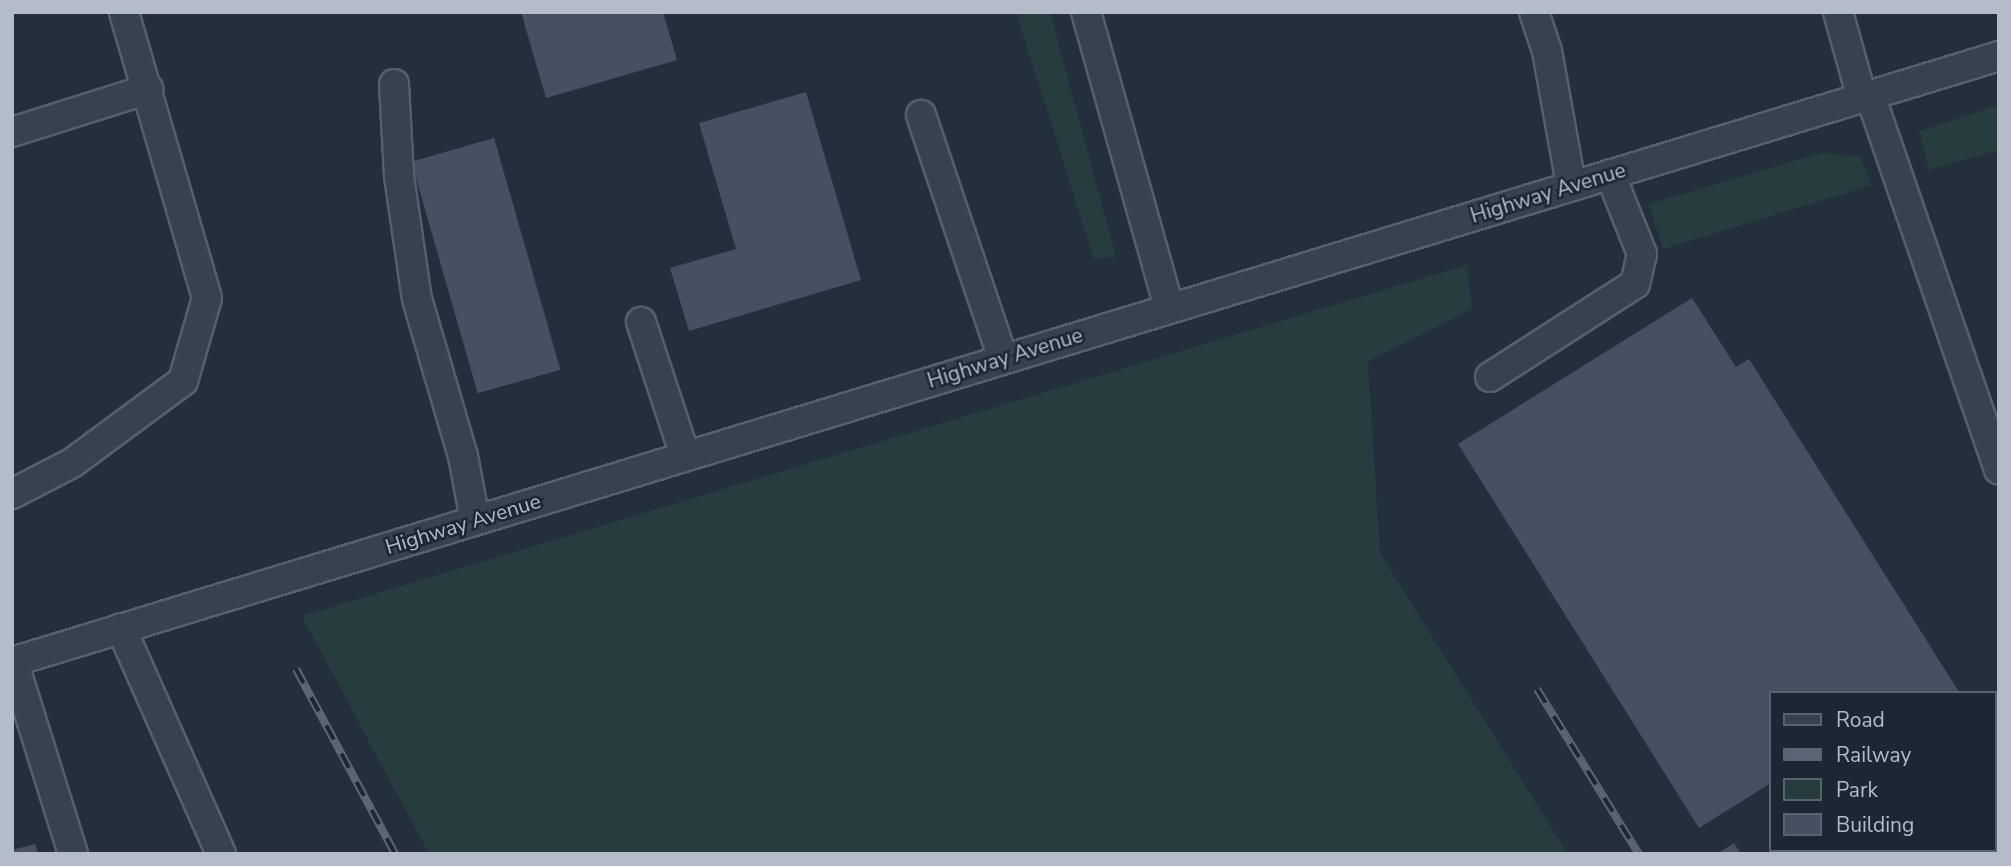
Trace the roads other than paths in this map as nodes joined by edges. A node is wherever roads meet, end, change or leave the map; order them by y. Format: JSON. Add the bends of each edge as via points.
{"nodes":[{"id":1,"x":124,"y":12,"type":"edge"},
{"id":2,"x":1086,"y":12,"type":"edge"},
{"id":3,"x":1534,"y":12,"type":"edge"},
{"id":4,"x":1839,"y":12,"type":"edge"},
{"id":5,"x":1999,"y":56,"type":"edge"},
{"id":6,"x":394,"y":84,"type":"dead end"},
{"id":7,"x":148,"y":89,"type":"junction"},
{"id":8,"x":1866,"y":97,"type":"junction"},
{"id":9,"x":921,"y":115,"type":"dead end"},
{"id":10,"x":12,"y":132,"type":"edge"},
{"id":11,"x":1609,"y":174,"type":"junction"},
{"id":12,"x":1571,"y":185,"type":"junction"},
{"id":13,"x":1169,"y":308,"type":"junction"},
{"id":14,"x":641,"y":322,"type":"dead end"},
{"id":15,"x":1003,"y":359,"type":"junction"},
{"id":16,"x":1490,"y":377,"type":"dead end"},
{"id":17,"x":685,"y":456,"type":"junction"},
{"id":18,"x":1999,"y":469,"type":"edge"},
{"id":19,"x":12,"y":494,"type":"edge"},
{"id":20,"x":475,"y":520,"type":"junction"},
{"id":21,"x":121,"y":628,"type":"junction"},
{"id":22,"x":13,"y":662,"type":"edge"},
{"id":23,"x":73,"y":854,"type":"edge"},
{"id":24,"x":221,"y":854,"type":"edge"}],
"edges":[{"from":1,"to":7,"type":"street"},
{"from":2,"to":13,"type":"street"},
{"from":3,"to":12,"type":"street","via":[[1547,51]]},
{"from":4,"to":8,"type":"street"},
{"from":5,"to":8,"type":"street","name":"Highway Avenue"},
{"from":6,"to":20,"type":"street","via":[[399,176],[416,299],[463,456]]},
{"from":7,"to":10,"type":"street"},
{"from":7,"to":19,"type":"street","via":[[207,298],[183,381],[72,463]]},
{"from":8,"to":11,"type":"street","name":"Highway Avenue"},
{"from":8,"to":18,"type":"street"},
{"from":9,"to":15,"type":"street"},
{"from":11,"to":12,"type":"street","name":"Highway Avenue"},
{"from":11,"to":16,"type":"street","via":[[1642,254],[1635,284]]},
{"from":12,"to":13,"type":"street","name":"Highway Avenue"},
{"from":13,"to":15,"type":"street","name":"Highway Avenue"},
{"from":14,"to":17,"type":"street"},
{"from":15,"to":17,"type":"street","name":"Highway Avenue"},
{"from":17,"to":20,"type":"street","name":"Highway Avenue"},
{"from":20,"to":21,"type":"street","name":"Highway Avenue"},
{"from":21,"to":22,"type":"street","name":"Highway Avenue"},
{"from":21,"to":24,"type":"street"},
{"from":22,"to":23,"type":"street"}]}
